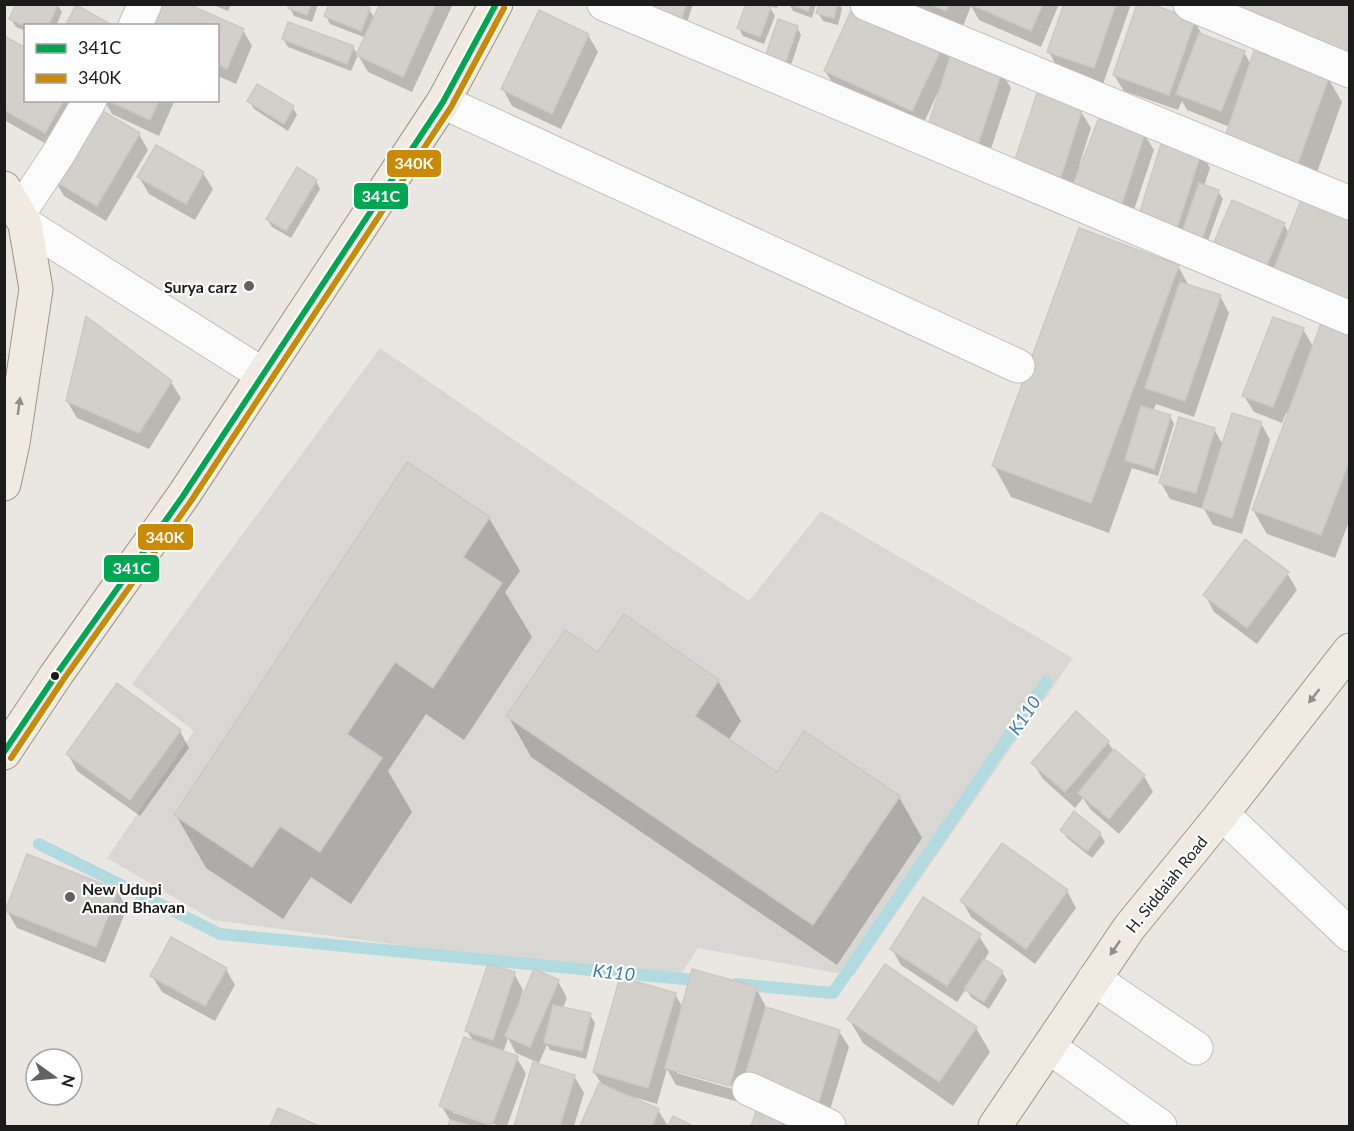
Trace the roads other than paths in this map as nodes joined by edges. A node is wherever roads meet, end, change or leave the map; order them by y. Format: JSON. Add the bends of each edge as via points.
{"nodes":[{"id":1,"x":145,"y":4,"type":"edge"},
{"id":2,"x":496,"y":4,"type":"edge"},
{"id":3,"x":604,"y":4,"type":"edge"},
{"id":4,"x":867,"y":4,"type":"edge"},
{"id":5,"x":1190,"y":4,"type":"edge"},
{"id":6,"x":136,"y":24,"type":"edge"},
{"id":7,"x":1350,"y":71,"type":"edge"},
{"id":8,"x":89,"y":102,"type":"edge"},
{"id":9,"x":443,"y":102,"type":"junction"},
{"id":10,"x":1350,"y":203,"type":"edge"},
{"id":11,"x":16,"y":208,"type":"edge"},
{"id":12,"x":1350,"y":318,"type":"edge"},
{"id":13,"x":1018,"y":366,"type":"dead end"},
{"id":14,"x":262,"y":374,"type":"junction"},
{"id":15,"x":4,"y":484,"type":"edge"},
{"id":16,"x":1350,"y":650,"type":"edge"},
{"id":17,"x":4,"y":753,"type":"edge"},
{"id":18,"x":1222,"y":814,"type":"junction"},
{"id":19,"x":1350,"y":935,"type":"edge"},
{"id":20,"x":1094,"y":979,"type":"junction"},
{"id":21,"x":1049,"y":1047,"type":"junction"},
{"id":22,"x":1196,"y":1047,"type":"dead end"},
{"id":23,"x":750,"y":1089,"type":"dead end"},
{"id":24,"x":829,"y":1126,"type":"edge"},
{"id":25,"x":995,"y":1126,"type":"edge"},
{"id":26,"x":1160,"y":1126,"type":"edge"}],
"edges":[{"from":1,"to":6,"type":"street"},
{"from":2,"to":9,"type":"main road"},
{"from":3,"to":12,"type":"street"},
{"from":4,"to":10,"type":"street"},
{"from":5,"to":7,"type":"street"},
{"from":8,"to":11,"type":"street","via":[[57,156]]},
{"from":9,"to":13,"type":"street"},
{"from":9,"to":14,"type":"main road"},
{"from":11,"to":14,"type":"street"},
{"from":15,"to":11,"type":"main road","one_way":true,"via":[[36,289]]},
{"from":14,"to":17,"type":"main road","via":[[183,496]]},
{"from":16,"to":18,"type":"main road","name":"H. Siddaiah Road","one_way":true},
{"from":18,"to":19,"type":"street"},
{"from":18,"to":20,"type":"main road","name":"H. Siddaiah Road","one_way":true,"via":[[1129,928]]},
{"from":20,"to":21,"type":"main road","name":"H. Siddaiah Road"},
{"from":20,"to":22,"type":"street"},
{"from":21,"to":25,"type":"main road","name":"H. Siddaiah Road"},
{"from":21,"to":26,"type":"street"},
{"from":23,"to":24,"type":"street"}]}
